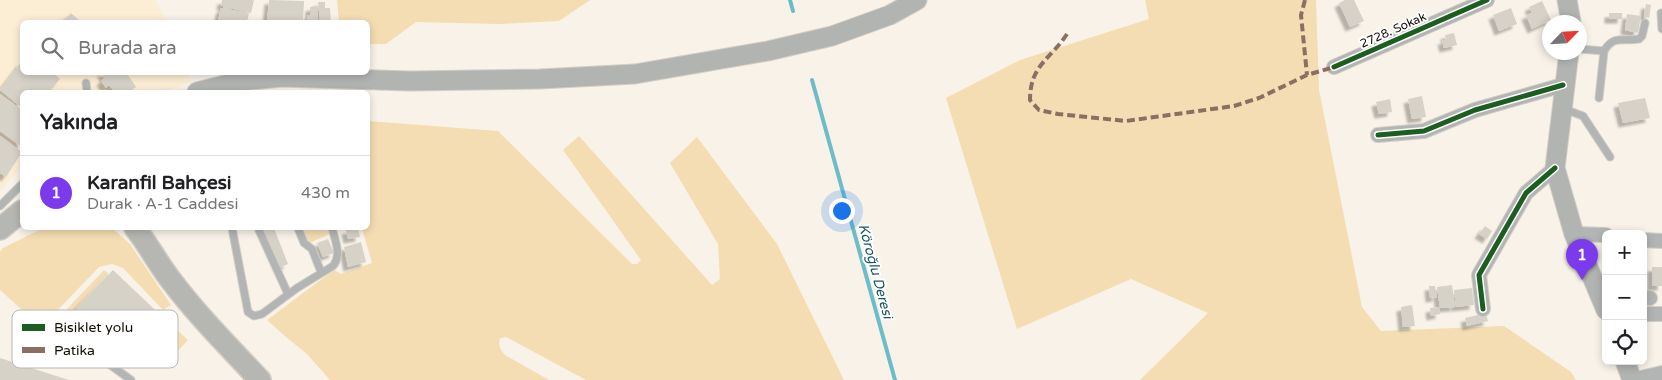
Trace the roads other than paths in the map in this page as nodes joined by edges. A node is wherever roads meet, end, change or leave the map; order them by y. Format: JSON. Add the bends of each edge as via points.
{"nodes":[{"id":1,"x":917,"y":0,"type":"edge"},
{"id":2,"x":1487,"y":0,"type":"edge"},
{"id":3,"x":1567,"y":0,"type":"edge"},
{"id":4,"x":1662,"y":13,"type":"edge"},
{"id":5,"x":1570,"y":15,"type":"edge"},
{"id":6,"x":1645,"y":23,"type":"dead end"},
{"id":7,"x":1662,"y":29,"type":"edge"},
{"id":8,"x":1587,"y":50,"type":"edge"},
{"id":9,"x":1604,"y":51,"type":"junction"},
{"id":10,"x":1567,"y":60,"type":"edge"},
{"id":11,"x":1334,"y":67,"type":"dead end"},
{"id":12,"x":86,"y":83,"type":"dead end"},
{"id":13,"x":1564,"y":85,"type":"junction"},
{"id":14,"x":87,"y":90,"type":"edge"},
{"id":15,"x":206,"y":90,"type":"edge"},
{"id":16,"x":1599,"y":98,"type":"dead end"},
{"id":17,"x":1561,"y":108,"type":"junction"},
{"id":18,"x":1378,"y":135,"type":"dead end"},
{"id":19,"x":1610,"y":157,"type":"dead end"},
{"id":20,"x":1555,"y":168,"type":"junction"},
{"id":21,"x":20,"y":188,"type":"edge"},
{"id":22,"x":20,"y":212,"type":"edge"},
{"id":23,"x":1,"y":222,"type":"edge"},
{"id":24,"x":137,"y":230,"type":"edge"},
{"id":25,"x":232,"y":230,"type":"edge"},
{"id":26,"x":259,"y":230,"type":"edge"},
{"id":27,"x":299,"y":230,"type":"edge"},
{"id":28,"x":333,"y":230,"type":"edge"},
{"id":29,"x":1574,"y":234,"type":"junction"},
{"id":30,"x":1602,"y":235,"type":"edge"},
{"id":31,"x":1647,"y":240,"type":"edge"},
{"id":32,"x":1662,"y":241,"type":"edge"},
{"id":33,"x":321,"y":272,"type":"junction"},
{"id":34,"x":288,"y":294,"type":"junction"},
{"id":35,"x":1602,"y":296,"type":"edge"},
{"id":36,"x":1483,"y":310,"type":"dead end"},
{"id":37,"x":1647,"y":314,"type":"edge"},
{"id":38,"x":1662,"y":314,"type":"edge"},
{"id":39,"x":1626,"y":365,"type":"edge"},
{"id":40,"x":113,"y":368,"type":"edge"},
{"id":41,"x":1662,"y":373,"type":"edge"},
{"id":42,"x":131,"y":380,"type":"edge"},
{"id":43,"x":260,"y":380,"type":"edge"},
{"id":44,"x":1632,"y":380,"type":"edge"}],
"edges":[{"from":1,"to":15,"type":"main road","via":[[890,15],[832,36],[768,51],[635,74],[420,81],[282,77],[241,81]]},
{"from":2,"to":11,"type":"street","name":"2728. Sokak"},
{"from":3,"to":5,"type":"main road"},
{"from":4,"to":7,"type":"lane"},
{"from":6,"to":9,"type":"lane","via":[[1639,39],[1621,38]]},
{"from":8,"to":9,"type":"lane"},
{"from":9,"to":16,"type":"lane"},
{"from":10,"to":13,"type":"main road"},
{"from":12,"to":14,"type":"lane"},
{"from":13,"to":17,"type":"main road"},
{"from":13,"to":18,"type":"street","via":[[1475,110],[1424,131]]},
{"from":17,"to":19,"type":"lane","via":[[1583,116]]},
{"from":17,"to":20,"type":"main road"},
{"from":20,"to":29,"type":"main road"},
{"from":20,"to":36,"type":"street","via":[[1526,193],[1479,275]]},
{"from":21,"to":23,"type":"lane"},
{"from":22,"to":23,"type":"main road"},
{"from":24,"to":43,"type":"main road","via":[[190,304]]},
{"from":25,"to":34,"type":"lane","via":[[248,312],[254,316],[262,314]]},
{"from":26,"to":34,"type":"lane"},
{"from":27,"to":33,"type":"lane","via":[[304,243],[312,249]]},
{"from":28,"to":33,"type":"lane","via":[[337,258],[333,266]]},
{"from":29,"to":30,"type":"street"},
{"from":29,"to":35,"type":"main road"},
{"from":31,"to":32,"type":"street"},
{"from":33,"to":34,"type":"lane"},
{"from":37,"to":38,"type":"street"},
{"from":39,"to":44,"type":"main road"},
{"from":40,"to":42,"type":"lane"},
{"from":41,"to":44,"type":"street"}]}
